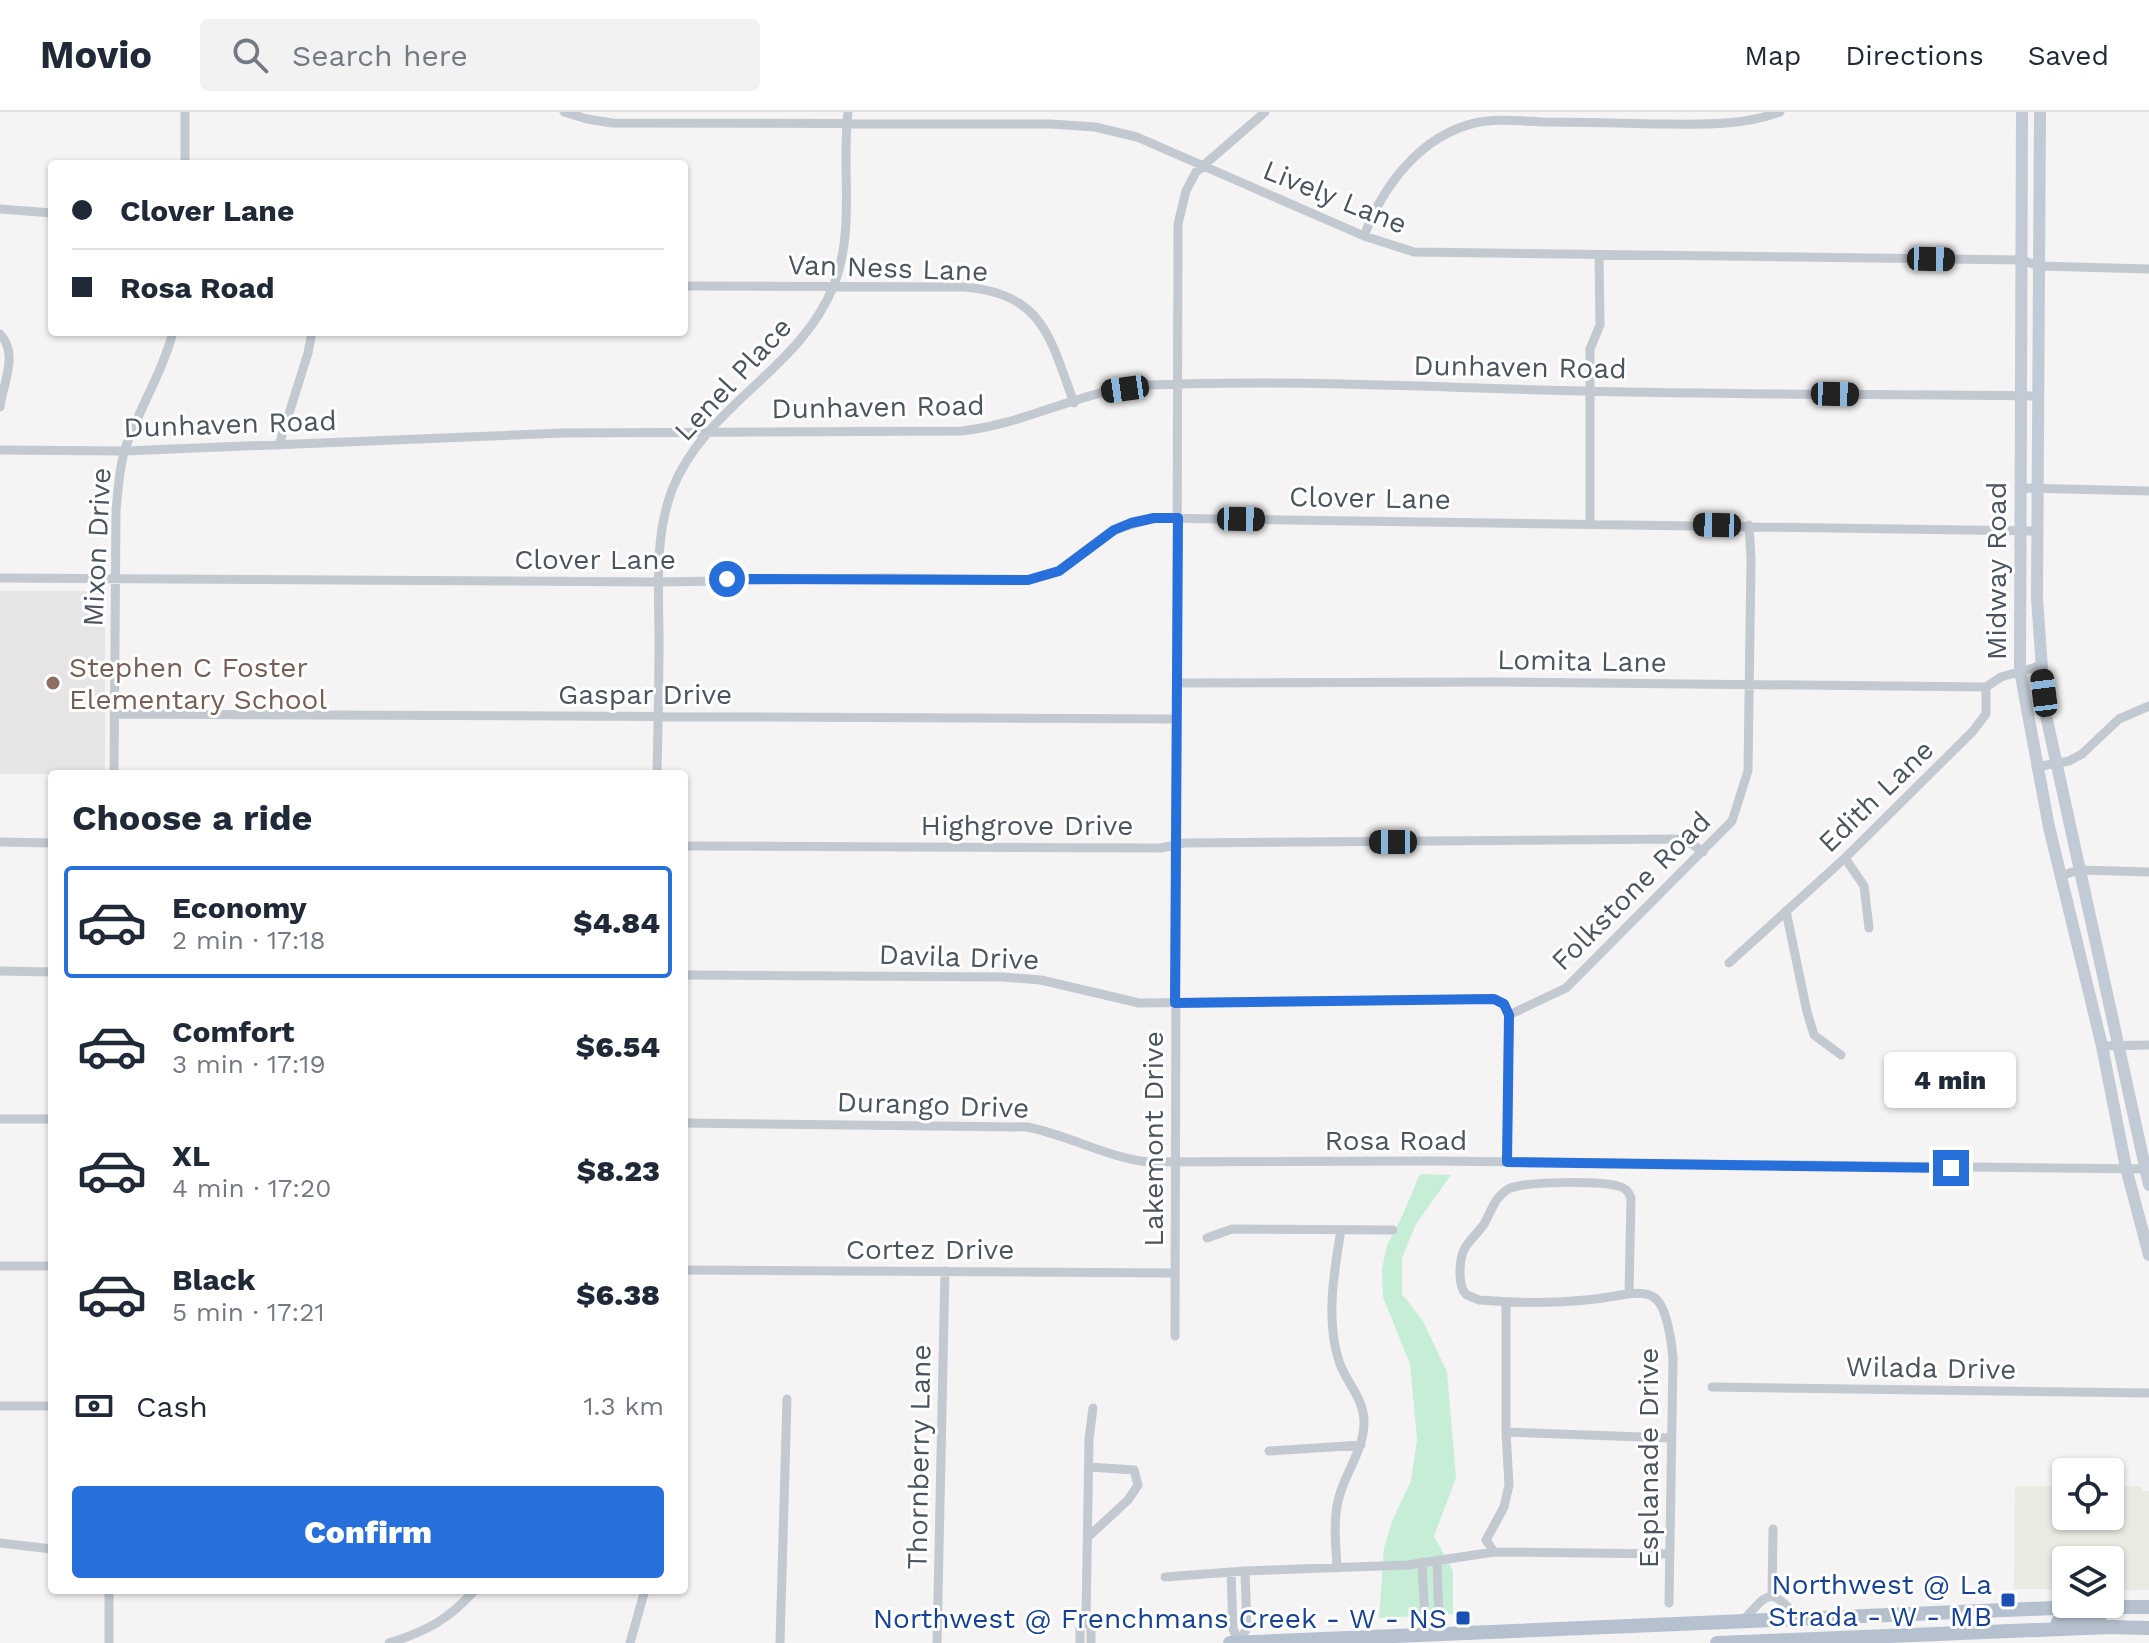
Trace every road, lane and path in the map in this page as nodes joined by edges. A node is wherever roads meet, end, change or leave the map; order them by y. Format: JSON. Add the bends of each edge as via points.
{"nodes":[{"id":1,"x":185,"y":112,"type":"edge"},
{"id":2,"x":564,"y":112,"type":"edge"},
{"id":3,"x":848,"y":112,"type":"edge"},
{"id":4,"x":1265,"y":112,"type":"edge"},
{"id":5,"x":1780,"y":112,"type":"edge"},
{"id":6,"x":2022,"y":112,"type":"edge"},
{"id":7,"x":2040,"y":112,"type":"edge"},
{"id":8,"x":846,"y":124,"type":"junction"},
{"id":9,"x":185,"y":160,"type":"edge"},
{"id":10,"x":1203,"y":165,"type":"junction"},
{"id":11,"x":0,"y":209,"type":"edge"},
{"id":12,"x":48,"y":213,"type":"edge"},
{"id":13,"x":1364,"y":236,"type":"junction"},
{"id":14,"x":1599,"y":255,"type":"junction"},
{"id":15,"x":2021,"y":260,"type":"junction"},
{"id":16,"x":2039,"y":266,"type":"junction"},
{"id":17,"x":2149,"y":269,"type":"edge"},
{"id":18,"x":688,"y":286,"type":"edge"},
{"id":19,"x":834,"y":286,"type":"junction"},
{"id":20,"x":0,"y":334,"type":"edge"},
{"id":21,"x":172,"y":336,"type":"edge"},
{"id":22,"x":311,"y":336,"type":"edge"},
{"id":23,"x":1179,"y":386,"type":"junction"},
{"id":24,"x":1589,"y":392,"type":"junction"},
{"id":25,"x":2020,"y":396,"type":"junction"},
{"id":26,"x":2039,"y":396,"type":"junction"},
{"id":27,"x":1074,"y":403,"type":"junction"},
{"id":28,"x":0,"y":407,"type":"edge"},
{"id":29,"x":707,"y":431,"type":"junction"},
{"id":30,"x":279,"y":445,"type":"junction"},
{"id":31,"x":0,"y":450,"type":"edge"},
{"id":32,"x":125,"y":451,"type":"junction"},
{"id":33,"x":2020,"y":488,"type":"junction"},
{"id":34,"x":2036,"y":488,"type":"junction"},
{"id":35,"x":2149,"y":491,"type":"edge"},
{"id":36,"x":1178,"y":518,"type":"junction"},
{"id":37,"x":1590,"y":523,"type":"junction"},
{"id":38,"x":1749,"y":525,"type":"junction"},
{"id":39,"x":2020,"y":531,"type":"junction"},
{"id":40,"x":2037,"y":531,"type":"junction"},
{"id":41,"x":0,"y":578,"type":"edge"},
{"id":42,"x":115,"y":579,"type":"junction"},
{"id":43,"x":659,"y":582,"type":"junction"},
{"id":44,"x":2040,"y":666,"type":"junction"},
{"id":45,"x":2020,"y":671,"type":"junction"},
{"id":46,"x":1177,"y":683,"type":"junction"},
{"id":47,"x":1750,"y":685,"type":"junction"},
{"id":48,"x":1986,"y":687,"type":"junction"},
{"id":49,"x":2149,"y":706,"type":"edge"},
{"id":50,"x":114,"y":714,"type":"junction"},
{"id":51,"x":658,"y":715,"type":"junction"},
{"id":52,"x":1176,"y":719,"type":"junction"},
{"id":53,"x":2058,"y":762,"type":"junction"},
{"id":54,"x":2036,"y":767,"type":"junction"},
{"id":55,"x":114,"y":770,"type":"edge"},
{"id":56,"x":657,"y":770,"type":"edge"},
{"id":57,"x":0,"y":842,"type":"edge"},
{"id":58,"x":48,"y":843,"type":"edge"},
{"id":59,"x":1175,"y":845,"type":"junction"},
{"id":60,"x":688,"y":846,"type":"edge"},
{"id":61,"x":1703,"y":852,"type":"junction"},
{"id":62,"x":1845,"y":858,"type":"junction"},
{"id":63,"x":2079,"y":870,"type":"junction"},
{"id":64,"x":2149,"y":872,"type":"edge"},
{"id":65,"x":2060,"y":876,"type":"junction"},
{"id":66,"x":1786,"y":911,"type":"junction"},
{"id":67,"x":1869,"y":928,"type":"dead end"},
{"id":68,"x":1729,"y":963,"type":"dead end"},
{"id":69,"x":0,"y":971,"type":"edge"},
{"id":70,"x":48,"y":972,"type":"edge"},
{"id":71,"x":688,"y":975,"type":"edge"},
{"id":72,"x":1175,"y":1003,"type":"junction"},
{"id":73,"x":1509,"y":1015,"type":"junction"},
{"id":74,"x":2119,"y":1045,"type":"junction"},
{"id":75,"x":2149,"y":1045,"type":"edge"},
{"id":76,"x":2102,"y":1046,"type":"junction"},
{"id":77,"x":1841,"y":1055,"type":"dead end"},
{"id":78,"x":0,"y":1119,"type":"edge"},
{"id":79,"x":48,"y":1119,"type":"edge"},
{"id":80,"x":688,"y":1123,"type":"edge"},
{"id":81,"x":1175,"y":1162,"type":"junction"},
{"id":82,"x":1507,"y":1162,"type":"junction"},
{"id":83,"x":2126,"y":1168,"type":"junction"},
{"id":84,"x":2147,"y":1169,"type":"edge"},
{"id":85,"x":2149,"y":1185,"type":"edge"},
{"id":86,"x":1341,"y":1230,"type":"junction"},
{"id":87,"x":1393,"y":1230,"type":"dead end"},
{"id":88,"x":1207,"y":1238,"type":"dead end"},
{"id":89,"x":2149,"y":1255,"type":"edge"},
{"id":90,"x":0,"y":1266,"type":"edge"},
{"id":91,"x":48,"y":1266,"type":"edge"},
{"id":92,"x":688,"y":1270,"type":"edge"},
{"id":93,"x":945,"y":1271,"type":"junction"},
{"id":94,"x":1175,"y":1273,"type":"junction"},
{"id":95,"x":1629,"y":1294,"type":"junction"},
{"id":96,"x":1506,"y":1302,"type":"junction"},
{"id":97,"x":1175,"y":1336,"type":"dead end"},
{"id":98,"x":1712,"y":1387,"type":"dead end"},
{"id":99,"x":2149,"y":1393,"type":"edge"},
{"id":100,"x":787,"y":1399,"type":"dead end"},
{"id":101,"x":0,"y":1406,"type":"edge"},
{"id":102,"x":48,"y":1406,"type":"edge"},
{"id":103,"x":1093,"y":1408,"type":"dead end"},
{"id":104,"x":1506,"y":1432,"type":"junction"},
{"id":105,"x":1671,"y":1438,"type":"junction"},
{"id":106,"x":1361,"y":1445,"type":"junction"},
{"id":107,"x":1269,"y":1451,"type":"dead end"},
{"id":108,"x":1089,"y":1467,"type":"junction"},
{"id":109,"x":1773,"y":1529,"type":"dead end"},
{"id":110,"x":1088,"y":1537,"type":"junction"},
{"id":111,"x":0,"y":1543,"type":"edge"},
{"id":112,"x":48,"y":1549,"type":"edge"},
{"id":113,"x":1494,"y":1552,"type":"junction"},
{"id":114,"x":1670,"y":1554,"type":"junction"},
{"id":115,"x":1437,"y":1560,"type":"junction"},
{"id":116,"x":1422,"y":1562,"type":"junction"},
{"id":117,"x":1337,"y":1568,"type":"junction"},
{"id":118,"x":1245,"y":1571,"type":"junction"},
{"id":119,"x":1231,"y":1572,"type":"junction"},
{"id":120,"x":1165,"y":1577,"type":"dead end"},
{"id":121,"x":109,"y":1594,"type":"edge"},
{"id":122,"x":471,"y":1594,"type":"edge"},
{"id":123,"x":644,"y":1594,"type":"edge"},
{"id":124,"x":1772,"y":1596,"type":"junction"},
{"id":125,"x":1669,"y":1603,"type":"dead end"},
{"id":126,"x":2124,"y":1606,"type":"edge"},
{"id":127,"x":2149,"y":1607,"type":"edge"},
{"id":128,"x":2052,"y":1608,"type":"edge"},
{"id":129,"x":1994,"y":1611,"type":"junction"},
{"id":130,"x":1086,"y":1618,"type":"junction"},
{"id":131,"x":2084,"y":1618,"type":"edge"},
{"id":132,"x":1800,"y":1620,"type":"junction"},
{"id":133,"x":1742,"y":1622,"type":"junction"},
{"id":134,"x":2149,"y":1628,"type":"edge"},
{"id":135,"x":2044,"y":1629,"type":"junction"},
{"id":136,"x":1995,"y":1637,"type":"edge"},
{"id":137,"x":2019,"y":1637,"type":"edge"},
{"id":138,"x":1433,"y":1638,"type":"edge"},
{"id":139,"x":1880,"y":1640,"type":"edge"},
{"id":140,"x":404,"y":1641,"type":"edge"},
{"id":141,"x":1836,"y":1641,"type":"edge"},
{"id":142,"x":109,"y":1643,"type":"edge"},
{"id":143,"x":389,"y":1643,"type":"edge"},
{"id":144,"x":630,"y":1643,"type":"edge"},
{"id":145,"x":780,"y":1643,"type":"edge"},
{"id":146,"x":937,"y":1643,"type":"edge"},
{"id":147,"x":1080,"y":1643,"type":"edge"},
{"id":148,"x":1091,"y":1643,"type":"edge"},
{"id":149,"x":1236,"y":1643,"type":"edge"},
{"id":150,"x":1717,"y":1643,"type":"edge"}],
"edges":[{"from":1,"to":9,"type":"street"},
{"from":2,"to":8,"type":"street","name":"Lively Lane","via":[[612,123]]},
{"from":3,"to":8,"type":"street","name":"Lenel Place"},
{"from":4,"to":10,"type":"street","name":"Lakemont Drive"},
{"from":5,"to":13,"type":"street","via":[[1706,125],[1477,123],[1435,140],[1409,163],[1386,191]]},
{"from":6,"to":15,"type":"main road","name":"Midway Road"},
{"from":7,"to":16,"type":"main road","name":"Midway Road"},
{"from":8,"to":10,"type":"street","name":"Lively Lane","via":[[1095,127],[1137,137]]},
{"from":8,"to":19,"type":"street","name":"Lenel Place","via":[[845,234]]},
{"from":10,"to":13,"type":"street","name":"Lively Lane"},
{"from":10,"to":23,"type":"street","name":"Lakemont Drive","via":[[1186,191],[1178,224]]},
{"from":11,"to":12,"type":"street"},
{"from":13,"to":14,"type":"street","name":"Lively Lane","via":[[1414,252]]},
{"from":14,"to":15,"type":"street","name":"Lively Lane"},
{"from":14,"to":24,"type":"street","via":[[1600,325],[1590,349]]},
{"from":15,"to":16,"type":"street","name":"Lively Lane"},
{"from":15,"to":25,"type":"main road","name":"Midway Road"},
{"from":16,"to":17,"type":"street","name":"Lively Lane"},
{"from":16,"to":26,"type":"main road","name":"Midway Road"},
{"from":18,"to":19,"type":"street","name":"Van Ness Lane"},
{"from":19,"to":27,"type":"street","name":"Van Ness Lane","via":[[965,287],[1012,298],[1034,313],[1049,334]]},
{"from":19,"to":29,"type":"street","name":"Lenel Place","via":[[804,337]]},
{"from":20,"to":28,"type":"street","via":[[8,343],[10,359]]},
{"from":21,"to":32,"type":"street","name":"Mixon Drive"},
{"from":22,"to":30,"type":"street"},
{"from":23,"to":24,"type":"street","name":"Dunhaven Road"},
{"from":23,"to":27,"type":"street","name":"Dunhaven Road","via":[[1103,392]]},
{"from":23,"to":36,"type":"street","name":"Lakemont Drive"},
{"from":24,"to":25,"type":"street","name":"Dunhaven Road"},
{"from":24,"to":37,"type":"street"},
{"from":25,"to":26,"type":"street","name":"Dunhaven Road"},
{"from":25,"to":33,"type":"main road","name":"Midway Road"},
{"from":26,"to":34,"type":"main road","name":"Midway Road"},
{"from":27,"to":29,"type":"street","name":"Dunhaven Road","via":[[995,428],[962,431]]},
{"from":29,"to":30,"type":"street","name":"Dunhaven Road"},
{"from":29,"to":43,"type":"street","name":"Lenel Place","via":[[681,470],[668,504]]},
{"from":30,"to":32,"type":"street","name":"Dunhaven Road"},
{"from":31,"to":32,"type":"street","name":"Dunhaven Road"},
{"from":32,"to":42,"type":"street","name":"Mixon Drive","via":[[116,511]]},
{"from":33,"to":34,"type":"street"},
{"from":33,"to":39,"type":"main road","name":"Midway Road"},
{"from":34,"to":35,"type":"street"},
{"from":34,"to":40,"type":"main road","name":"Midway Road"},
{"from":36,"to":37,"type":"street","name":"Clover Lane"},
{"from":36,"to":43,"type":"street","name":"Clover Lane","via":[[1154,518],[1114,530],[1059,571],[1028,580]]},
{"from":36,"to":46,"type":"street","name":"Lakemont Drive"},
{"from":37,"to":38,"type":"street","name":"Clover Lane"},
{"from":38,"to":39,"type":"street","name":"Clover Lane"},
{"from":38,"to":47,"type":"street","name":"Folkstone Road"},
{"from":39,"to":40,"type":"street","name":"Clover Lane"},
{"from":39,"to":45,"type":"main road","name":"Midway Road"},
{"from":40,"to":44,"type":"main road","name":"Midway Road"},
{"from":41,"to":42,"type":"street","name":"Clover Lane"},
{"from":42,"to":43,"type":"street","name":"Clover Lane"},
{"from":42,"to":50,"type":"street","name":"Mixon Drive"},
{"from":43,"to":51,"type":"street","name":"Lenel Place"},
{"from":44,"to":45,"type":"street"},
{"from":44,"to":53,"type":"main road","name":"Midway Road"},
{"from":45,"to":48,"type":"street"},
{"from":45,"to":54,"type":"main road","name":"Midway Road"},
{"from":46,"to":47,"type":"street","name":"Lomita Lane"},
{"from":46,"to":52,"type":"street","name":"Lakemont Drive"},
{"from":47,"to":48,"type":"street","name":"Lomita Lane"},
{"from":47,"to":61,"type":"street","name":"Folkstone Road","via":[[1748,771],[1740,802],[1732,821]]},
{"from":48,"to":62,"type":"street","name":"Edith Lane","via":[[1986,714],[1973,731]]},
{"from":49,"to":53,"type":"street","via":[[2119,719],[2082,754]]},
{"from":50,"to":51,"type":"street","name":"Gaspar Drive"},
{"from":50,"to":55,"type":"street","name":"Mixon Drive"},
{"from":51,"to":52,"type":"street","name":"Gaspar Drive"},
{"from":51,"to":56,"type":"street","name":"Lenel Place"},
{"from":52,"to":59,"type":"street","name":"Lakemont Drive"},
{"from":53,"to":54,"type":"street"},
{"from":53,"to":63,"type":"main road","name":"Midway Road"},
{"from":54,"to":65,"type":"main road","name":"Midway Road"},
{"from":57,"to":58,"type":"street"},
{"from":59,"to":60,"type":"street","name":"Highgrove Drive"},
{"from":59,"to":61,"type":"street","name":"Highgrove Drive","via":[[1677,839]]},
{"from":59,"to":72,"type":"street","name":"Lakemont Drive"},
{"from":61,"to":73,"type":"street","name":"Folkstone Road","via":[[1566,988]]},
{"from":62,"to":66,"type":"street","name":"Edith Lane"},
{"from":62,"to":67,"type":"street","via":[[1864,886]]},
{"from":63,"to":64,"type":"street"},
{"from":63,"to":65,"type":"street"},
{"from":63,"to":74,"type":"main road","name":"Midway Road"},
{"from":65,"to":76,"type":"main road","name":"Midway Road"},
{"from":66,"to":68,"type":"street","name":"Edith Lane"},
{"from":66,"to":77,"type":"street","via":[[1814,1035]]},
{"from":69,"to":70,"type":"street"},
{"from":71,"to":72,"type":"street","name":"Davila Drive","via":[[1002,977],[1041,980],[1139,1003]]},
{"from":72,"to":73,"type":"street","name":"Davila Drive","via":[[1494,999]]},
{"from":72,"to":81,"type":"street","name":"Lakemont Drive"},
{"from":73,"to":82,"type":"street"},
{"from":74,"to":75,"type":"street"},
{"from":74,"to":76,"type":"street"},
{"from":74,"to":84,"type":"main road","name":"Midway Road"},
{"from":76,"to":83,"type":"main road","name":"Midway Road"},
{"from":78,"to":79,"type":"street"},
{"from":80,"to":81,"type":"street","name":"Durango Drive","via":[[1014,1126],[1124,1158]]},
{"from":81,"to":82,"type":"street","name":"Rosa Road"},
{"from":81,"to":94,"type":"street","name":"Lakemont Drive"},
{"from":82,"to":83,"type":"street","name":"Rosa Road"},
{"from":83,"to":84,"type":"street","name":"Rosa Road"},
{"from":83,"to":89,"type":"main road","name":"Midway Road"},
{"from":84,"to":85,"type":"main road","name":"Midway Road"},
{"from":86,"to":87,"type":"street"},
{"from":86,"to":88,"type":"street","via":[[1232,1229]]},
{"from":86,"to":106,"type":"street","via":[[1332,1308],[1335,1342],[1364,1416]]},
{"from":90,"to":91,"type":"street"},
{"from":92,"to":93,"type":"street","name":"Cortez Drive"},
{"from":93,"to":94,"type":"street","name":"Cortez Drive"},
{"from":93,"to":146,"type":"street","name":"Thornberry Lane"},
{"from":94,"to":97,"type":"street","name":"Lakemont Drive"},
{"from":95,"to":96,"type":"street","via":[[1582,1303]]},
{"from":95,"to":96,"type":"street","via":[[1629,1191],[1605,1184],[1533,1183],[1511,1187],[1496,1198],[1461,1259],[1467,1295]]},
{"from":95,"to":105,"type":"street","name":"Esplanade Drive","via":[[1655,1298],[1669,1331]]},
{"from":96,"to":104,"type":"street"},
{"from":98,"to":99,"type":"street","name":"Wilada Drive"},
{"from":100,"to":145,"type":"street"},
{"from":101,"to":102,"type":"street"},
{"from":103,"to":108,"type":"street"},
{"from":104,"to":105,"type":"street"},
{"from":104,"to":113,"type":"street","via":[[1509,1485],[1486,1540]]},
{"from":105,"to":114,"type":"street","name":"Esplanade Drive"},
{"from":106,"to":107,"type":"street"},
{"from":106,"to":117,"type":"street","via":[[1338,1499]]},
{"from":108,"to":110,"type":"street"},
{"from":108,"to":110,"type":"street","via":[[1134,1470],[1138,1485]]},
{"from":109,"to":124,"type":"street"},
{"from":110,"to":130,"type":"street"},
{"from":111,"to":112,"type":"street"},
{"from":113,"to":114,"type":"street"},
{"from":113,"to":115,"type":"street"},
{"from":114,"to":125,"type":"street","name":"Esplanade Drive"},
{"from":115,"to":116,"type":"street"},
{"from":115,"to":138,"type":"street","via":[[1439,1623]]},
{"from":116,"to":117,"type":"street"},
{"from":116,"to":138,"type":"street","via":[[1425,1622]]},
{"from":117,"to":118,"type":"street"},
{"from":118,"to":119,"type":"street"},
{"from":118,"to":149,"type":"street","via":[[1247,1628]]},
{"from":119,"to":120,"type":"street"},
{"from":119,"to":149,"type":"street"},
{"from":121,"to":142,"type":"street"},
{"from":122,"to":140,"type":"street","via":[[443,1620]]},
{"from":123,"to":144,"type":"street"},
{"from":124,"to":132,"type":"street","via":[[1780,1597]]},
{"from":124,"to":133,"type":"street","via":[[1763,1598]]},
{"from":126,"to":127,"type":"main road"},
{"from":128,"to":129,"type":"main road"},
{"from":129,"to":132,"type":"main road"},
{"from":129,"to":136,"type":"main road"},
{"from":130,"to":147,"type":"street"},
{"from":130,"to":148,"type":"street"},
{"from":131,"to":135,"type":"main road"},
{"from":132,"to":133,"type":"main road"},
{"from":133,"to":138,"type":"main road"},
{"from":134,"to":135,"type":"main road"},
{"from":135,"to":137,"type":"main road"},
{"from":136,"to":137,"type":"main road"},
{"from":136,"to":139,"type":"main road"},
{"from":138,"to":149,"type":"main road"},
{"from":139,"to":141,"type":"main road"},
{"from":140,"to":143,"type":"street"},
{"from":141,"to":150,"type":"main road"}]}
